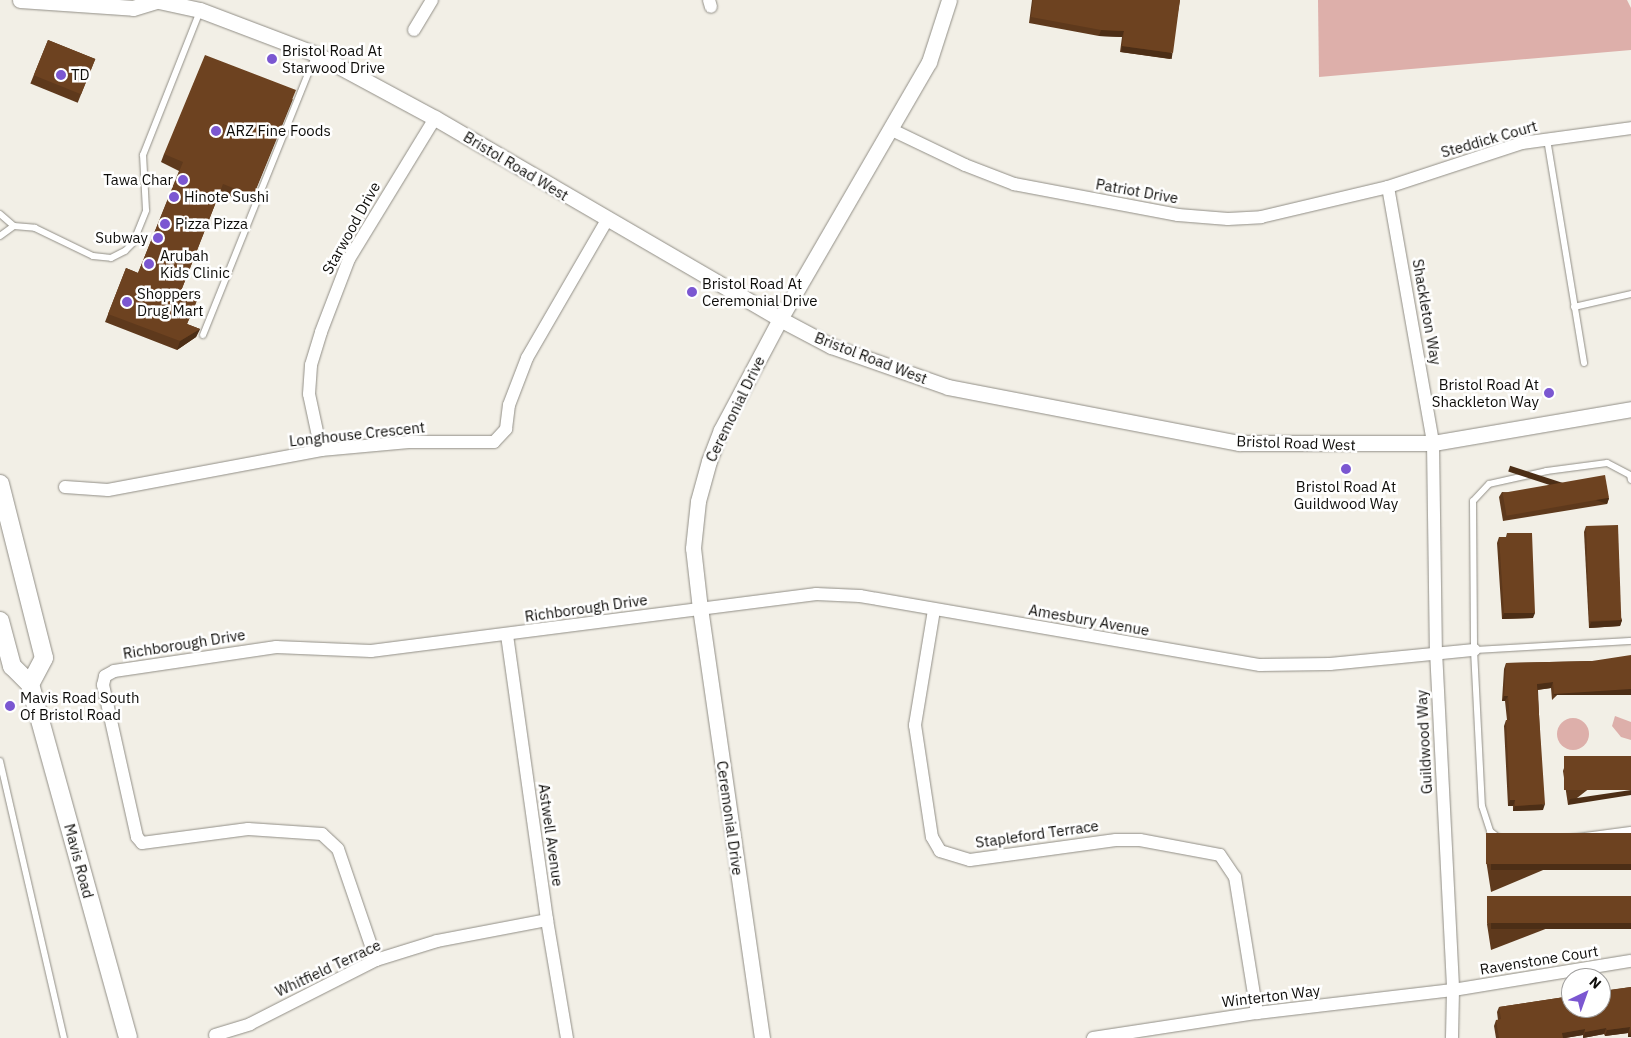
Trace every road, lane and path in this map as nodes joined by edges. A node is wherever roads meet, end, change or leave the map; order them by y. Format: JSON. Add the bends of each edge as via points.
{"nodes":[{"id":1,"x":20,"y":0,"type":"edge"},
{"id":2,"x":155,"y":0,"type":"edge"},
{"id":3,"x":432,"y":0,"type":"edge"},
{"id":4,"x":948,"y":0,"type":"edge"},
{"id":5,"x":202,"y":5,"type":"edge"},
{"id":6,"x":414,"y":30,"type":"dead end"},
{"id":7,"x":316,"y":54,"type":"junction"},
{"id":8,"x":435,"y":118,"type":"junction"},
{"id":9,"x":1631,"y":128,"type":"edge"},
{"id":10,"x":890,"y":129,"type":"junction"},
{"id":11,"x":1547,"y":139,"type":"junction"},
{"id":12,"x":1388,"y":187,"type":"junction"},
{"id":13,"x":0,"y":214,"type":"edge"},
{"id":14,"x":607,"y":220,"type":"junction"},
{"id":15,"x":14,"y":226,"type":"junction"},
{"id":16,"x":0,"y":236,"type":"edge"},
{"id":17,"x":1631,"y":294,"type":"edge"},
{"id":18,"x":1574,"y":307,"type":"junction"},
{"id":19,"x":780,"y":319,"type":"junction"},
{"id":20,"x":203,"y":335,"type":"dead end"},
{"id":21,"x":1584,"y":363,"type":"dead end"},
{"id":22,"x":1631,"y":409,"type":"edge"},
{"id":23,"x":1433,"y":443,"type":"junction"},
{"id":24,"x":321,"y":450,"type":"junction"},
{"id":25,"x":1631,"y":480,"type":"edge"},
{"id":26,"x":0,"y":484,"type":"edge"},
{"id":27,"x":65,"y":487,"type":"dead end"},
{"id":28,"x":700,"y":609,"type":"junction"},
{"id":29,"x":934,"y":610,"type":"junction"},
{"id":30,"x":0,"y":621,"type":"edge"},
{"id":31,"x":507,"y":635,"type":"junction"},
{"id":32,"x":1631,"y":641,"type":"edge"},
{"id":33,"x":1474,"y":650,"type":"junction"},
{"id":34,"x":1436,"y":651,"type":"junction"},
{"id":35,"x":30,"y":684,"type":"junction"},
{"id":36,"x":0,"y":761,"type":"edge"},
{"id":37,"x":1631,"y":830,"type":"edge"},
{"id":38,"x":547,"y":920,"type":"junction"},
{"id":39,"x":376,"y":960,"type":"junction"},
{"id":40,"x":1631,"y":962,"type":"edge"},
{"id":41,"x":1453,"y":990,"type":"junction"},
{"id":42,"x":1257,"y":1013,"type":"junction"},
{"id":43,"x":215,"y":1035,"type":"dead end"},
{"id":44,"x":64,"y":1038,"type":"edge"},
{"id":45,"x":128,"y":1038,"type":"edge"},
{"id":46,"x":567,"y":1038,"type":"edge"},
{"id":47,"x":762,"y":1038,"type":"edge"},
{"id":48,"x":1093,"y":1038,"type":"edge"},
{"id":49,"x":1452,"y":1038,"type":"edge"}],
"edges":[{"from":1,"to":2,"type":"street","name":"Bristol Road West","via":[[133,8]]},
{"from":2,"to":5,"type":"street","name":"Bristol Road West"},
{"from":3,"to":6,"type":"street"},
{"from":4,"to":10,"type":"street","name":"Ceremonial Drive","via":[[928,62]]},
{"from":5,"to":7,"type":"street","name":"Bristol Road West"},
{"from":5,"to":15,"type":"lane","via":[[143,155],[146,210],[133,243],[117,256],[102,259],[35,228]]},
{"from":7,"to":8,"type":"street","name":"Bristol Road West"},
{"from":7,"to":20,"type":"lane"},
{"from":8,"to":14,"type":"street","name":"Bristol Road West"},
{"from":8,"to":24,"type":"street","name":"Starwood Drive","via":[[349,259],[321,332],[311,366],[309,394]]},
{"from":9,"to":11,"type":"street","name":"Steddick Court"},
{"from":10,"to":12,"type":"street","name":"Patriot Drive","via":[[1014,184],[1178,215],[1228,220],[1261,217]]},
{"from":10,"to":19,"type":"street","name":"Ceremonial Drive"},
{"from":11,"to":12,"type":"street","name":"Steddick Court","via":[[1522,143]]},
{"from":11,"to":18,"type":"lane"},
{"from":12,"to":23,"type":"street","name":"Shackleton Way"},
{"from":13,"to":15,"type":"lane"},
{"from":14,"to":19,"type":"street","name":"Bristol Road West"},
{"from":14,"to":24,"type":"street","name":"Longhouse Crescent","via":[[526,358],[503,435],[494,442],[480,444],[409,442]]},
{"from":15,"to":16,"type":"lane"},
{"from":17,"to":18,"type":"lane"},
{"from":18,"to":21,"type":"lane"},
{"from":19,"to":23,"type":"street","name":"Bristol Road West","via":[[831,346],[948,387],[1238,443]]},
{"from":19,"to":28,"type":"street","name":"Ceremonial Drive","via":[[708,460],[698,502],[693,548]]},
{"from":22,"to":23,"type":"street","name":"Bristol Road West"},
{"from":23,"to":34,"type":"street","name":"Guildwood Way"},
{"from":24,"to":27,"type":"street","name":"Longhouse Crescent","via":[[108,490]]},
{"from":25,"to":33,"type":"lane","via":[[1630,475],[1608,463],[1547,471],[1489,484],[1473,501]]},
{"from":26,"to":35,"type":"main road","via":[[44,658]]},
{"from":28,"to":29,"type":"street","name":"Amesbury Avenue","via":[[816,594],[860,596]]},
{"from":28,"to":31,"type":"street","name":"Richborough Drive"},
{"from":28,"to":47,"type":"street","name":"Ceremonial Drive"},
{"from":29,"to":34,"type":"street","name":"Amesbury Avenue","via":[[1260,666],[1330,664]]},
{"from":29,"to":42,"type":"street","name":"Stapleford Terrace","via":[[915,725],[932,837],[940,850],[954,858],[970,860],[1116,840],[1140,840],[1220,854],[1235,877]]},
{"from":30,"to":35,"type":"main road","name":"Mavis Road","via":[[12,666]]},
{"from":31,"to":38,"type":"street","name":"Astwell Avenue"},
{"from":31,"to":39,"type":"street","name":"Richborough Drive","via":[[371,651],[276,647],[114,671],[105,676],[103,685],[137,837],[142,843],[248,829],[322,834],[338,849]]},
{"from":32,"to":33,"type":"lane"},
{"from":33,"to":34,"type":"street","name":"Amesbury Avenue"},
{"from":33,"to":37,"type":"lane","via":[[1482,806],[1490,831],[1509,846]]},
{"from":34,"to":41,"type":"street","name":"Guildwood Way"},
{"from":35,"to":45,"type":"main road","name":"Mavis Road"},
{"from":36,"to":44,"type":"lane"},
{"from":38,"to":39,"type":"street","name":"Whitfield Terrace","via":[[437,941]]},
{"from":38,"to":46,"type":"street","name":"Astwell Avenue"},
{"from":39,"to":43,"type":"street","name":"Whitfield Terrace","via":[[250,1024]]},
{"from":40,"to":41,"type":"street","name":"Ravenstone Court"},
{"from":41,"to":42,"type":"street","name":"Winterton Way"},
{"from":41,"to":49,"type":"street","name":"Guildwood Way"},
{"from":42,"to":48,"type":"street","name":"Winterton Way"}]}
